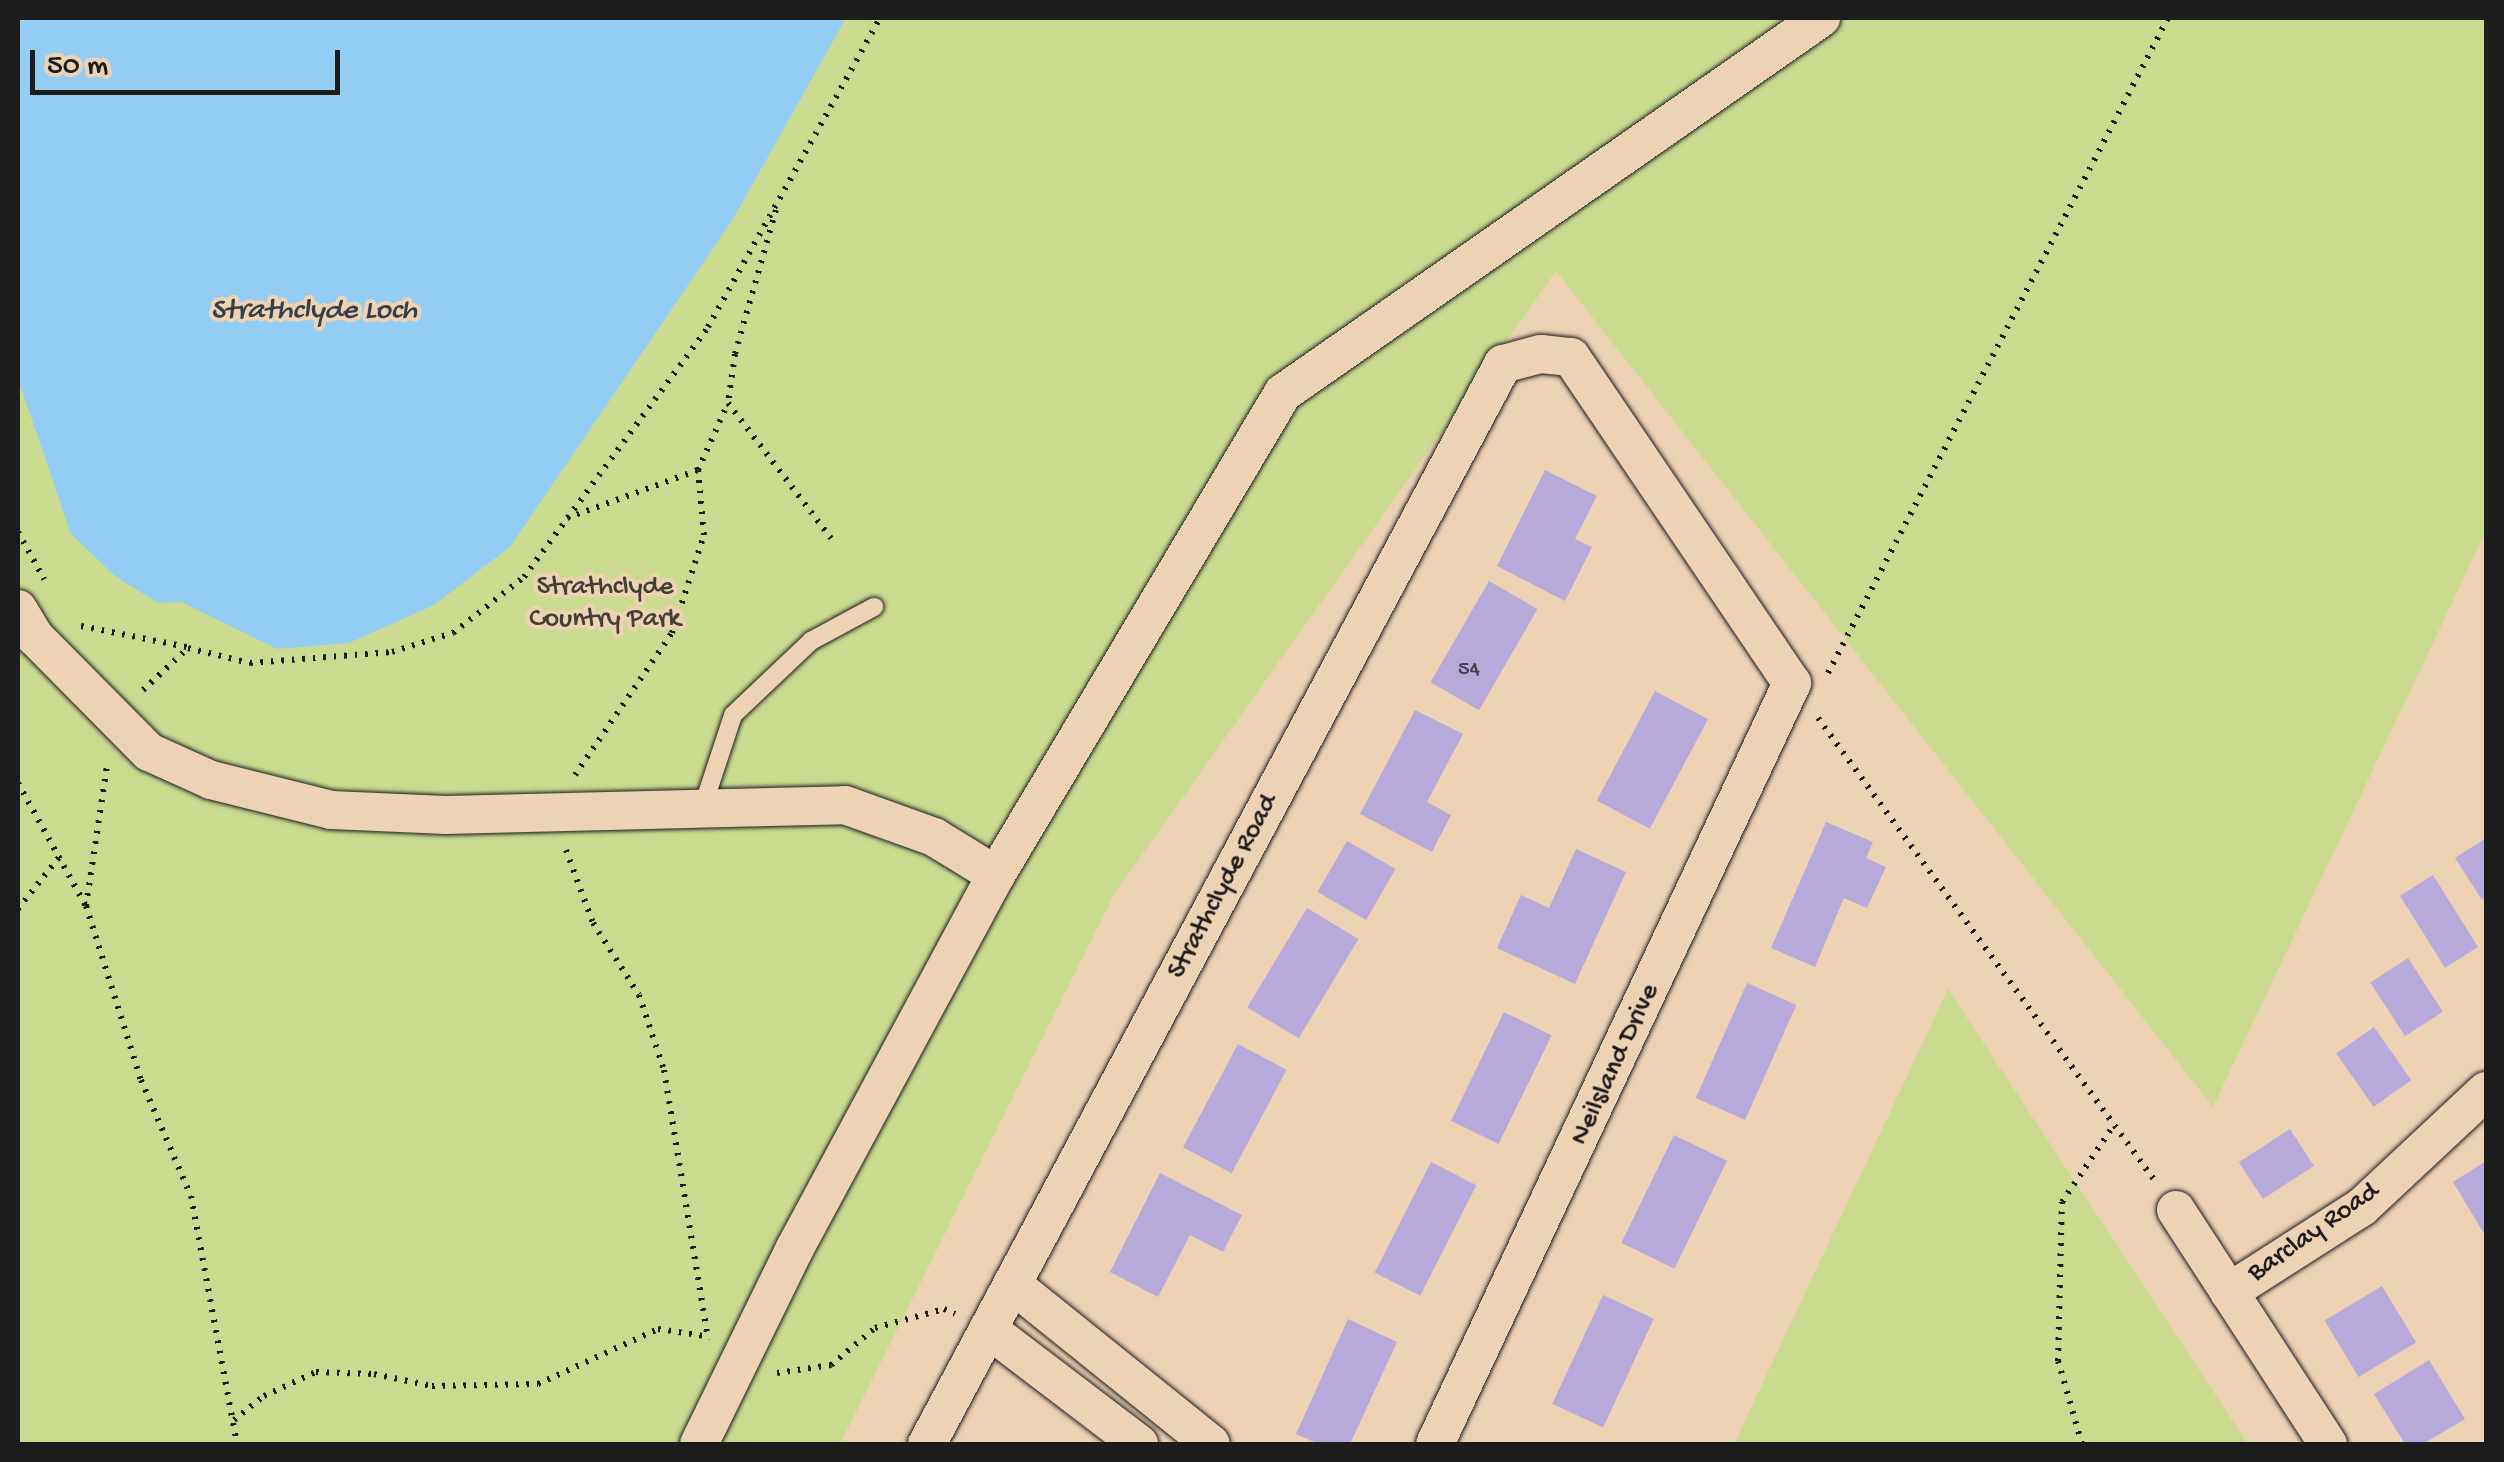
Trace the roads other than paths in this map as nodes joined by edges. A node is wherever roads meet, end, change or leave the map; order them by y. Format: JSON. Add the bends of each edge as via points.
{"nodes":[{"id":1,"x":1821,"y":18,"type":"edge"},
{"id":2,"x":874,"y":607,"type":"dead end"},
{"id":3,"x":18,"y":609,"type":"edge"},
{"id":4,"x":1801,"y":695,"type":"joint"},
{"id":5,"x":702,"y":810,"type":"junction"},
{"id":6,"x":996,"y":875,"type":"junction"},
{"id":7,"x":2486,"y":1091,"type":"edge"},
{"id":8,"x":2176,"y":1210,"type":"road end"},
{"id":9,"x":1012,"y":1284,"type":"junction"},
{"id":10,"x":2229,"y":1292,"type":"junction"},
{"id":11,"x":988,"y":1329,"type":"junction"},
{"id":12,"x":699,"y":1444,"type":"edge"},
{"id":13,"x":927,"y":1444,"type":"edge"},
{"id":14,"x":1140,"y":1444,"type":"edge"},
{"id":15,"x":1211,"y":1444,"type":"edge"},
{"id":16,"x":1435,"y":1444,"type":"edge"},
{"id":17,"x":2328,"y":1444,"type":"edge"}],
"edges":[{"from":1,"to":6,"type":"street","via":[[1283,392]]},
{"from":2,"to":5,"type":"lane","via":[[810,641],[732,715]]},
{"from":3,"to":5,"type":"street","via":[[36,637],[148,752],[211,780],[331,810]]},
{"from":4,"to":9,"type":"street","name":"Strathclyde Road","via":[[1570,357],[1541,354],[1504,364]]},
{"from":4,"to":16,"type":"street","name":"Neilsland Drive"},
{"from":5,"to":6,"type":"street","via":[[845,805],[934,836]]},
{"from":6,"to":12,"type":"street"},
{"from":7,"to":10,"type":"street","name":"Barclay Road","via":[[2362,1207]]},
{"from":8,"to":10,"type":"street"},
{"from":9,"to":11,"type":"street","name":"Strathclyde Road"},
{"from":9,"to":15,"type":"street"},
{"from":10,"to":17,"type":"street"},
{"from":11,"to":13,"type":"street","name":"Strathclyde Road"},
{"from":11,"to":14,"type":"street"}]}
